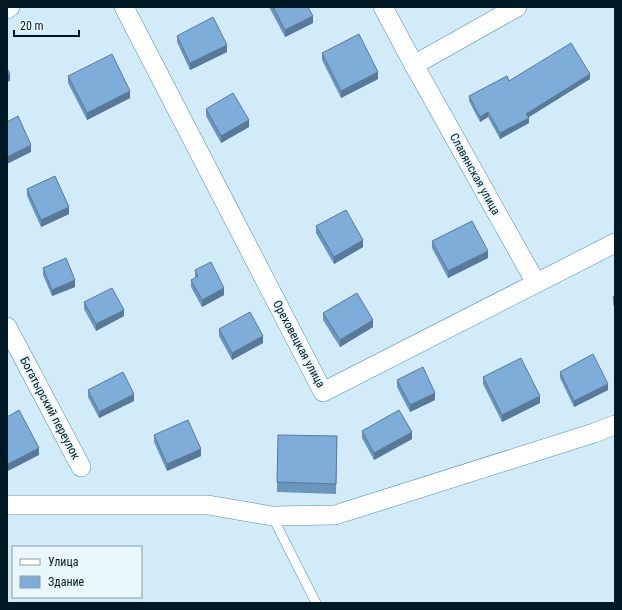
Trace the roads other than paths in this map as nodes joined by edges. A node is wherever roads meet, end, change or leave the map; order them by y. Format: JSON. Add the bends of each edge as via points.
{"nodes":[{"id":1,"x":10,"y":7,"type":"edge"},
{"id":2,"x":124,"y":7,"type":"edge"},
{"id":3,"x":383,"y":7,"type":"edge"},
{"id":4,"x":517,"y":7,"type":"edge"},
{"id":5,"x":7,"y":9,"type":"edge"},
{"id":6,"x":414,"y":66,"type":"junction"},
{"id":7,"x":615,"y":243,"type":"edge"},
{"id":8,"x":536,"y":283,"type":"junction"},
{"id":9,"x":7,"y":327,"type":"edge"},
{"id":10,"x":615,"y":425,"type":"edge"},
{"id":11,"x":81,"y":467,"type":"dead end"},
{"id":12,"x":7,"y":506,"type":"edge"},
{"id":13,"x":272,"y":516,"type":"junction"},
{"id":14,"x":316,"y":603,"type":"edge"}],
"edges":[{"from":1,"to":5,"type":"street"},
{"from":2,"to":8,"type":"street","name":"Ореховецкая улица","via":[[323,392]]},
{"from":3,"to":6,"type":"street","name":"Славянская улица"},
{"from":4,"to":6,"type":"street"},
{"from":6,"to":8,"type":"street","name":"Славянская улица"},
{"from":7,"to":8,"type":"street","name":"Ореховецкая улица"},
{"from":9,"to":11,"type":"street","name":"Богатырский переулок"},
{"from":10,"to":13,"type":"street","via":[[335,515]]},
{"from":12,"to":13,"type":"street","via":[[208,505]]},
{"from":13,"to":14,"type":"lane"}]}
